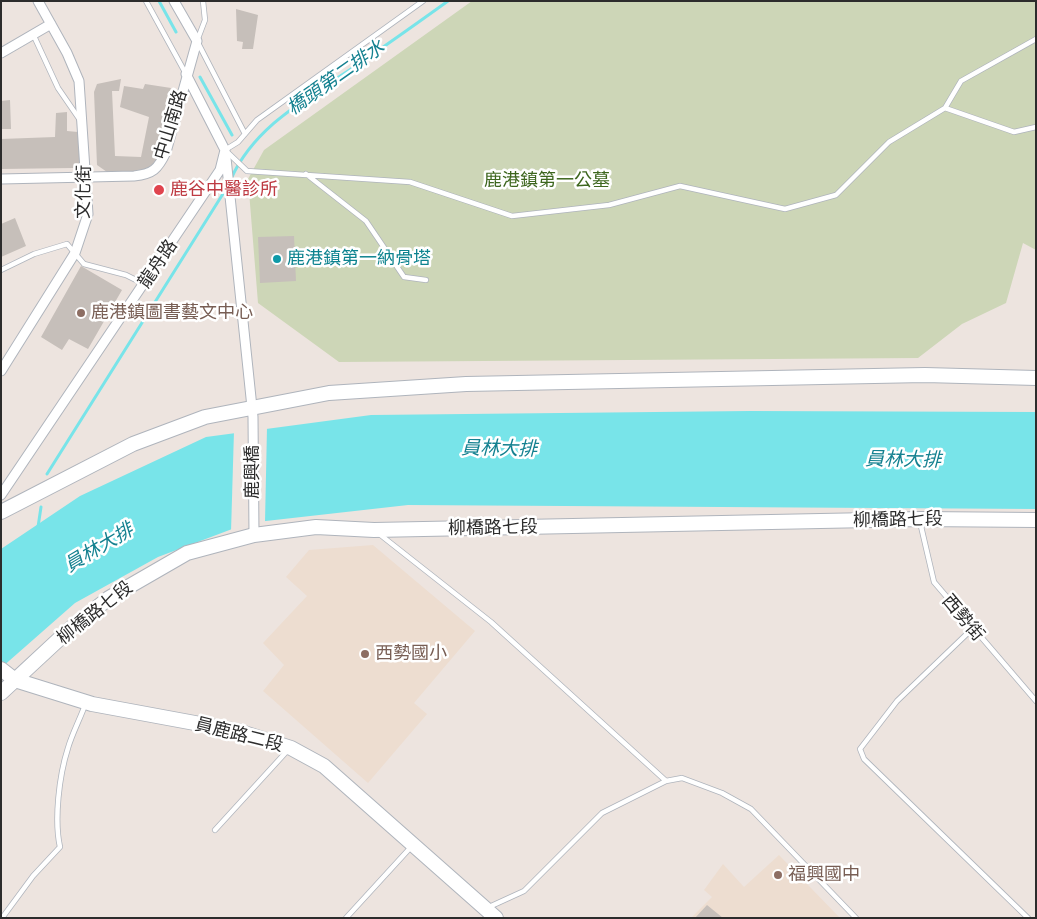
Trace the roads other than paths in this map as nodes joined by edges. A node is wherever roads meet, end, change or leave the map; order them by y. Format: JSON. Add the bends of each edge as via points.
{"nodes":[{"id":1,"x":146,"y":1,"type":"edge"},
{"id":2,"x":174,"y":1,"type":"edge"},
{"id":3,"x":203,"y":1,"type":"edge"},
{"id":4,"x":423,"y":1,"type":"edge"},
{"id":5,"x":42,"y":3,"type":"edge"},
{"id":6,"x":51,"y":24,"type":"junction"},
{"id":7,"x":33,"y":34,"type":"junction"},
{"id":8,"x":1036,"y":39,"type":"edge"},
{"id":9,"x":197,"y":41,"type":"junction"},
{"id":10,"x":1,"y":52,"type":"edge"},
{"id":11,"x":186,"y":74,"type":"junction"},
{"id":12,"x":944,"y":108,"type":"junction"},
{"id":13,"x":82,"y":123,"type":"junction"},
{"id":14,"x":1036,"y":127,"type":"edge"},
{"id":15,"x":245,"y":134,"type":"junction"},
{"id":16,"x":228,"y":152,"type":"junction"},
{"id":17,"x":304,"y":173,"type":"junction"},
{"id":18,"x":1,"y":178,"type":"edge"},
{"id":19,"x":87,"y":178,"type":"junction"},
{"id":20,"x":75,"y":253,"type":"junction"},
{"id":21,"x":1,"y":270,"type":"edge"},
{"id":22,"x":426,"y":280,"type":"dead end"},
{"id":23,"x":145,"y":285,"type":"junction"},
{"id":24,"x":1,"y":371,"type":"edge"},
{"id":25,"x":1036,"y":378,"type":"edge"},
{"id":26,"x":253,"y":413,"type":"junction"},
{"id":27,"x":1,"y":495,"type":"edge"},
{"id":28,"x":1,"y":512,"type":"edge"},
{"id":29,"x":920,"y":519,"type":"junction"},
{"id":30,"x":1036,"y":520,"type":"edge"},
{"id":31,"x":254,"y":530,"type":"junction"},
{"id":32,"x":374,"y":530,"type":"junction"},
{"id":33,"x":972,"y":629,"type":"junction"},
{"id":34,"x":2,"y":669,"type":"edge"},
{"id":35,"x":15,"y":680,"type":"junction"},
{"id":36,"x":1,"y":693,"type":"edge"},
{"id":37,"x":1,"y":698,"type":"edge"},
{"id":38,"x":86,"y":702,"type":"junction"},
{"id":39,"x":1036,"y":702,"type":"edge"},
{"id":40,"x":290,"y":748,"type":"junction"},
{"id":41,"x":666,"y":781,"type":"junction"},
{"id":42,"x":215,"y":830,"type":"dead end"},
{"id":43,"x":414,"y":844,"type":"junction"},
{"id":44,"x":491,"y":913,"type":"edge"},
{"id":45,"x":2,"y":918,"type":"edge"},
{"id":46,"x":346,"y":918,"type":"edge"},
{"id":47,"x":856,"y":918,"type":"edge"},
{"id":48,"x":1028,"y":918,"type":"edge"}],
"edges":[{"from":1,"to":11,"type":"lane"},
{"from":2,"to":9,"type":"street"},
{"from":3,"to":9,"type":"lane","via":[[204,20]]},
{"from":4,"to":15,"type":"lane","via":[[257,120]]},
{"from":5,"to":6,"type":"street","name":"文化街"},
{"from":6,"to":7,"type":"street"},
{"from":6,"to":13,"type":"street","name":"文化街","via":[[79,81]]},
{"from":7,"to":10,"type":"street"},
{"from":7,"to":13,"type":"lane","via":[[58,88]]},
{"from":8,"to":12,"type":"lane","via":[[961,81]]},
{"from":9,"to":11,"type":"street","name":"中山南路"},
{"from":9,"to":15,"type":"lane"},
{"from":11,"to":16,"type":"street"},
{"from":11,"to":19,"type":"street","name":"中山南路","via":[[160,166],[150,174]]},
{"from":12,"to":14,"type":"lane","via":[[1014,132]]},
{"from":12,"to":17,"type":"lane","via":[[889,142],[836,195],[785,210],[680,186],[609,205],[512,216],[410,182]]},
{"from":13,"to":19,"type":"street","name":"文化街"},
{"from":15,"to":16,"type":"lane"},
{"from":16,"to":17,"type":"lane","via":[[247,171]]},
{"from":16,"to":23,"type":"street","name":"龍舟路","via":[[213,182]]},
{"from":16,"to":26,"type":"street","name":"鹿興橋"},
{"from":17,"to":22,"type":"lane","via":[[366,221],[404,277]]},
{"from":18,"to":19,"type":"street","name":"中山南路"},
{"from":19,"to":20,"type":"street","name":"文化街","via":[[88,214]]},
{"from":20,"to":21,"type":"lane","via":[[68,244],[34,254]]},
{"from":20,"to":23,"type":"lane","via":[[84,264],[126,275]]},
{"from":20,"to":24,"type":"street","name":"文化街"},
{"from":23,"to":27,"type":"street","name":"龍舟路"},
{"from":25,"to":26,"type":"main road","via":[[925,375],[466,384],[329,393]]},
{"from":26,"to":28,"type":"main road","via":[[205,417],[133,444]]},
{"from":26,"to":31,"type":"street","name":"鹿興橋"},
{"from":29,"to":30,"type":"main road","name":"柳橋路七段"},
{"from":29,"to":32,"type":"main road","name":"柳橋路七段"},
{"from":29,"to":33,"type":"lane","name":"西勢街","via":[[934,582]]},
{"from":31,"to":32,"type":"main road","name":"柳橋路七段","via":[[316,527]]},
{"from":31,"to":35,"type":"main road","name":"柳橋路七段","via":[[187,553],[109,598]]},
{"from":32,"to":41,"type":"lane","via":[[491,622]]},
{"from":33,"to":39,"type":"lane","name":"西勢街"},
{"from":33,"to":48,"type":"lane","via":[[897,702],[860,749],[864,759]]},
{"from":34,"to":35,"type":"main road"},
{"from":35,"to":36,"type":"main road","name":"柳橋路七段"},
{"from":35,"to":37,"type":"lane"},
{"from":35,"to":38,"type":"main road","name":"員鹿路二段"},
{"from":38,"to":40,"type":"main road","name":"員鹿路二段","via":[[238,731]]},
{"from":38,"to":45,"type":"lane","via":[[68,748],[62,776],[56,823],[60,847],[33,876]]},
{"from":40,"to":42,"type":"lane"},
{"from":40,"to":43,"type":"main road","name":"員鹿路二段","via":[[324,766]]},
{"from":41,"to":44,"type":"lane","via":[[602,813],[524,891]]},
{"from":41,"to":47,"type":"lane","via":[[682,778],[722,793],[751,809]]},
{"from":43,"to":44,"type":"main road","name":"員鹿路二段"},
{"from":43,"to":46,"type":"lane"}]}
